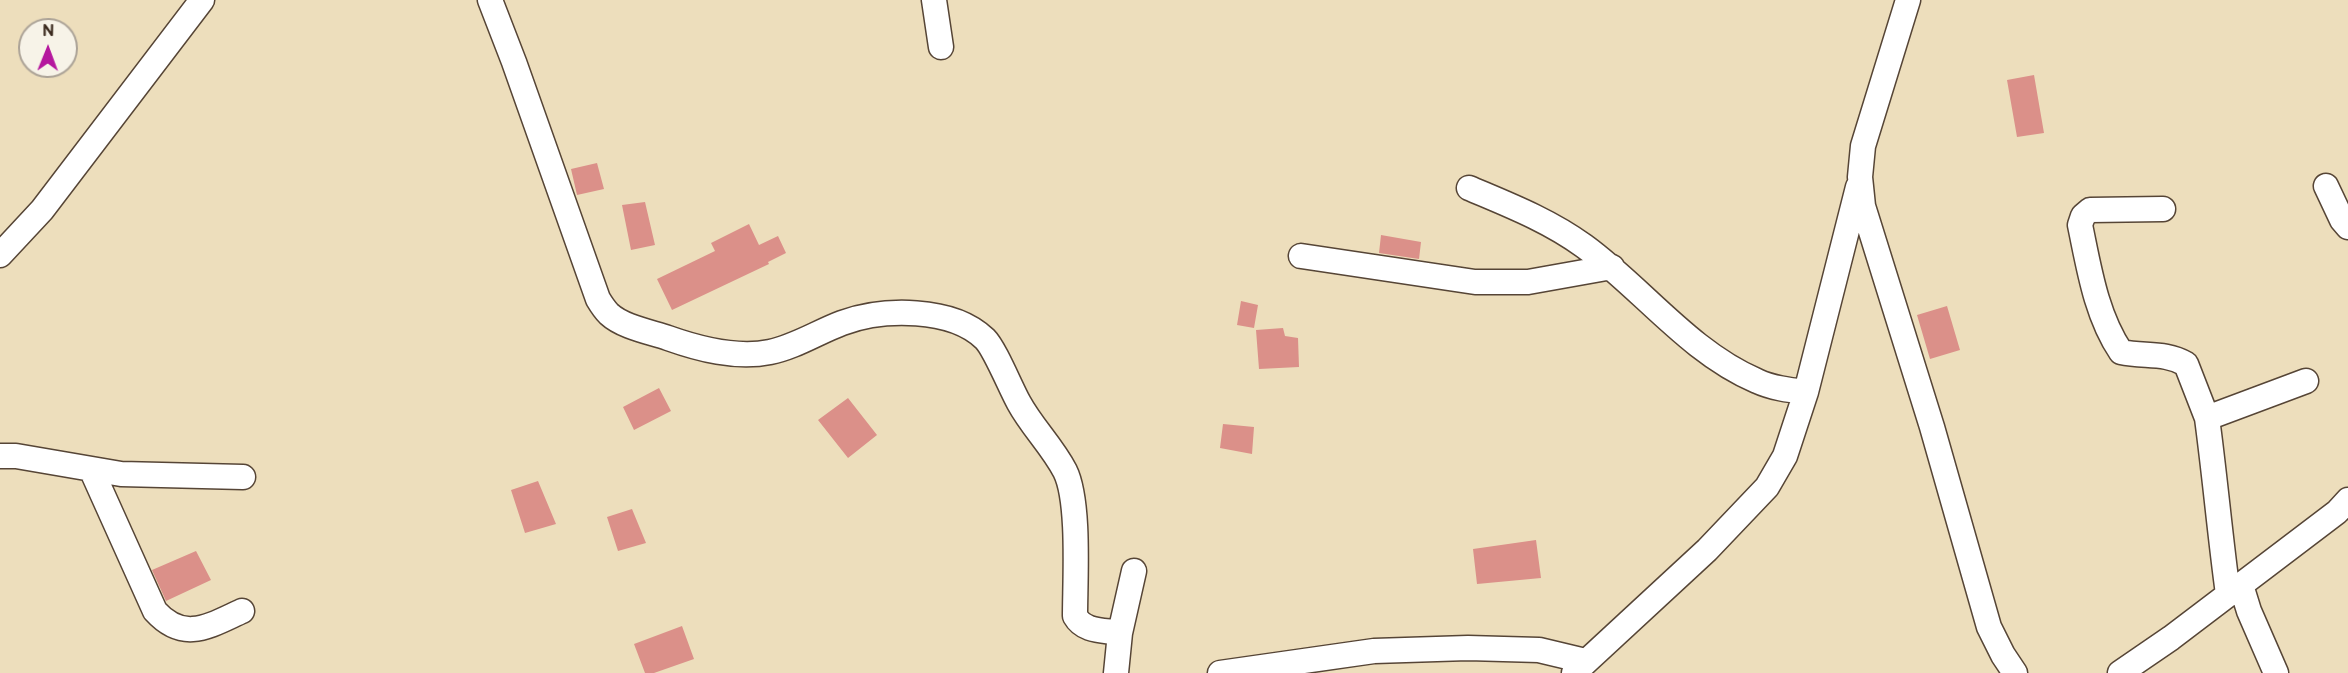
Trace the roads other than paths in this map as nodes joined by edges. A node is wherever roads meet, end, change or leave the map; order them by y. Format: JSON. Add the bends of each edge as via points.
{"nodes":[{"id":1,"x":202,"y":0,"type":"edge"},
{"id":2,"x":490,"y":0,"type":"edge"},
{"id":3,"x":934,"y":0,"type":"edge"},
{"id":4,"x":1908,"y":0,"type":"edge"},
{"id":5,"x":941,"y":47,"type":"dead end"},
{"id":6,"x":1860,"y":177,"type":"junction"},
{"id":7,"x":2326,"y":186,"type":"dead end"},
{"id":8,"x":1469,"y":188,"type":"dead end"},
{"id":9,"x":2163,"y":209,"type":"dead end"},
{"id":10,"x":2348,"y":226,"type":"edge"},
{"id":11,"x":0,"y":255,"type":"edge"},
{"id":12,"x":1301,"y":256,"type":"dead end"},
{"id":13,"x":1612,"y":267,"type":"junction"},
{"id":14,"x":2306,"y":381,"type":"dead end"},
{"id":15,"x":1806,"y":392,"type":"junction"},
{"id":16,"x":2207,"y":418,"type":"junction"},
{"id":17,"x":0,"y":456,"type":"edge"},
{"id":18,"x":92,"y":471,"type":"junction"},
{"id":19,"x":243,"y":477,"type":"dead end"},
{"id":20,"x":2348,"y":500,"type":"edge"},
{"id":21,"x":1134,"y":571,"type":"dead end"},
{"id":22,"x":2234,"y":590,"type":"junction"},
{"id":23,"x":242,"y":610,"type":"dead end"},
{"id":24,"x":1120,"y":633,"type":"junction"},
{"id":25,"x":1587,"y":666,"type":"edge"},
{"id":26,"x":1116,"y":673,"type":"edge"},
{"id":27,"x":1220,"y":673,"type":"edge"},
{"id":28,"x":2015,"y":673,"type":"edge"},
{"id":29,"x":2120,"y":673,"type":"edge"},
{"id":30,"x":2276,"y":673,"type":"edge"}],
"edges":[{"from":1,"to":11,"type":"street","via":[[42,210]]},
{"from":2,"to":24,"type":"street","via":[[598,299],[610,315],[700,349],[737,354],[770,353],[843,322],[880,315],[938,316],[969,326],[987,341],[1022,408],[1066,474],[1073,498],[1075,616],[1087,628]]},
{"from":3,"to":5,"type":"street"},
{"from":4,"to":6,"type":"street","via":[[1863,146]]},
{"from":6,"to":15,"type":"street"},
{"from":6,"to":28,"type":"street","via":[[1863,206],[1989,627]]},
{"from":7,"to":10,"type":"street"},
{"from":8,"to":13,"type":"street","via":[[1546,221]]},
{"from":9,"to":16,"type":"street","via":[[2090,210],[2080,225],[2108,333],[2121,352],[2171,356],[2186,364]]},
{"from":12,"to":13,"type":"street","via":[[1475,282],[1528,282]]},
{"from":13,"to":15,"type":"street","via":[[1716,359],[1757,382]]},
{"from":14,"to":16,"type":"street"},
{"from":15,"to":25,"type":"street","via":[[1785,456],[1767,487]]},
{"from":16,"to":22,"type":"street","via":[[2218,528]]},
{"from":17,"to":18,"type":"street"},
{"from":18,"to":19,"type":"street"},
{"from":18,"to":23,"type":"street","via":[[155,611],[166,623],[181,629],[201,629]]},
{"from":20,"to":22,"type":"street"},
{"from":21,"to":24,"type":"street"},
{"from":22,"to":29,"type":"street"},
{"from":22,"to":30,"type":"street","via":[[2249,610]]},
{"from":24,"to":26,"type":"street"},
{"from":25,"to":27,"type":"street","via":[[1539,650],[1468,648],[1374,651]]}]}
